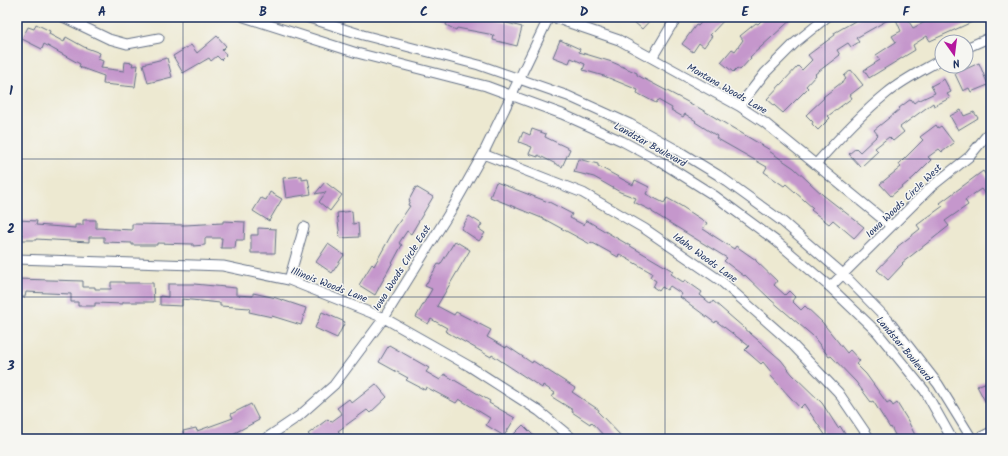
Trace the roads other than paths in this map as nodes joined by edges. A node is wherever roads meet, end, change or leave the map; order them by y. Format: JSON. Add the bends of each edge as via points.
{"nodes":[{"id":1,"x":64,"y":17,"type":"edge"},
{"id":2,"x":244,"y":17,"type":"edge"},
{"id":3,"x":306,"y":17,"type":"edge"},
{"id":4,"x":550,"y":17,"type":"edge"},
{"id":5,"x":679,"y":17,"type":"edge"},
{"id":6,"x":827,"y":17,"type":"edge"},
{"id":7,"x":991,"y":37,"type":"edge"},
{"id":8,"x":159,"y":38,"type":"dead end"},
{"id":9,"x":974,"y":44,"type":"edge"},
{"id":10,"x":652,"y":58,"type":"junction"},
{"id":11,"x":934,"y":64,"type":"edge"},
{"id":12,"x":520,"y":78,"type":"junction"},
{"id":13,"x":512,"y":95,"type":"junction"},
{"id":14,"x":739,"y":106,"type":"junction"},
{"id":15,"x":991,"y":130,"type":"edge"},
{"id":16,"x":483,"y":154,"type":"junction"},
{"id":17,"x":816,"y":164,"type":"junction"},
{"id":18,"x":892,"y":226,"type":"junction"},
{"id":19,"x":304,"y":227,"type":"dead end"},
{"id":20,"x":17,"y":259,"type":"edge"},
{"id":21,"x":844,"y":275,"type":"junction"},
{"id":22,"x":289,"y":280,"type":"junction"},
{"id":23,"x":830,"y":287,"type":"junction"},
{"id":24,"x":384,"y":318,"type":"junction"},
{"id":25,"x":991,"y":432,"type":"edge"},
{"id":26,"x":265,"y":439,"type":"edge"},
{"id":27,"x":573,"y":439,"type":"edge"},
{"id":28,"x":870,"y":439,"type":"edge"},
{"id":29,"x":952,"y":439,"type":"edge"},
{"id":30,"x":972,"y":439,"type":"edge"},
{"id":31,"x":977,"y":439,"type":"edge"}],
"edges":[{"from":1,"to":8,"type":"street","via":[[109,40],[127,44]]},
{"from":2,"to":13,"type":"street","name":"Landstar Boulevard","via":[[357,53]]},
{"from":3,"to":12,"type":"street","name":"Landstar Boulevard","via":[[363,35],[479,64]]},
{"from":4,"to":10,"type":"street","name":"Montana Woods Lane","via":[[619,40]]},
{"from":4,"to":12,"type":"street"},
{"from":5,"to":10,"type":"street"},
{"from":6,"to":14,"type":"street","via":[[765,73]]},
{"from":7,"to":9,"type":"street"},
{"from":10,"to":14,"type":"street","name":"Montana Woods Lane"},
{"from":11,"to":17,"type":"street","via":[[887,93],[849,128]]},
{"from":12,"to":13,"type":"street","name":"Iowa Woods Circle East"},
{"from":12,"to":21,"type":"street","name":"Landstar Boulevard","via":[[623,120],[677,150],[718,175],[783,222]]},
{"from":13,"to":16,"type":"street","name":"Iowa Woods Circle East"},
{"from":13,"to":23,"type":"street","name":"Landstar Boulevard","via":[[562,114],[661,162],[715,196],[776,241]]},
{"from":14,"to":17,"type":"street","name":"Montana Woods Lane","via":[[765,123]]},
{"from":15,"to":18,"type":"street","name":"Iowa Woods Circle West","via":[[970,156],[931,187]]},
{"from":16,"to":24,"type":"street","name":"Iowa Woods Circle East"},
{"from":16,"to":28,"type":"street","name":"Idaho Woods Lane","via":[[583,193],[645,229],[721,281],[788,340],[838,392]]},
{"from":17,"to":18,"type":"street","name":"Montana Woods Lane"},
{"from":18,"to":21,"type":"street","name":"Iowa Woods Circle West"},
{"from":19,"to":22,"type":"street"},
{"from":20,"to":22,"type":"street","name":"Illinois Woods Lane","via":[[223,266]]},
{"from":21,"to":23,"type":"street","name":"Iowa Woods Circle West"},
{"from":21,"to":30,"type":"street","name":"Landstar Boulevard","via":[[892,326],[938,384]]},
{"from":22,"to":24,"type":"street","name":"Illinois Woods Lane"},
{"from":23,"to":29,"type":"street","name":"Landstar Boulevard","via":[[877,332],[925,391]]},
{"from":24,"to":26,"type":"street","name":"Iowa Woods Circle East","via":[[334,385],[299,416]]},
{"from":24,"to":27,"type":"street","name":"Illinois Woods Lane","via":[[469,366],[539,411]]},
{"from":25,"to":31,"type":"street"}]}
